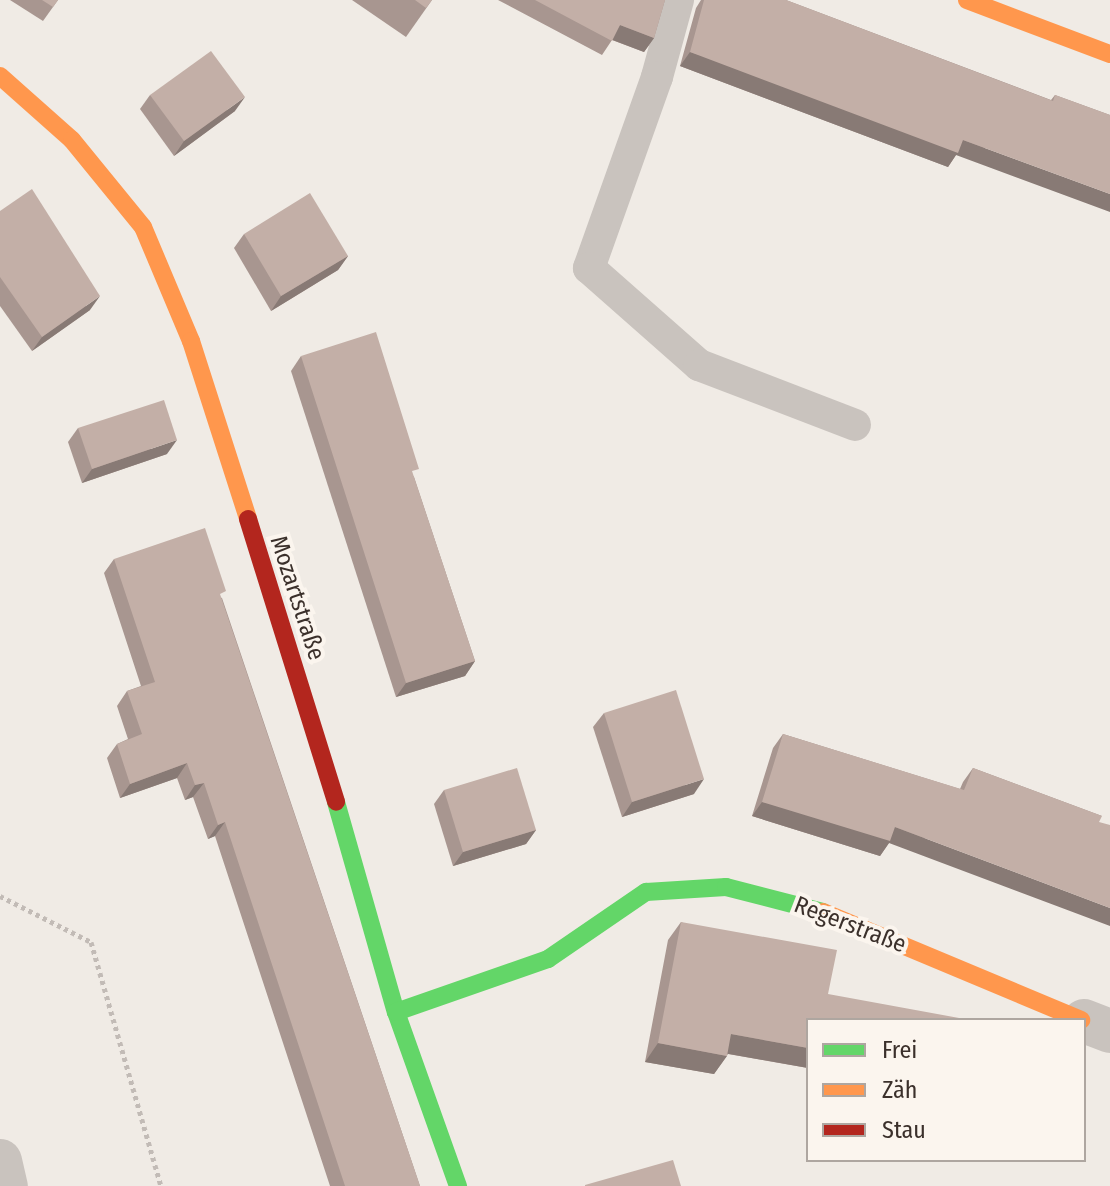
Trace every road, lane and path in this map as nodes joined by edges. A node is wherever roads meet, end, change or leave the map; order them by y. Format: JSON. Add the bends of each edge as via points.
{"nodes":[{"id":1,"x":678,"y":0,"type":"edge"},
{"id":2,"x":967,"y":0,"type":"edge"},
{"id":3,"x":1110,"y":54,"type":"edge"},
{"id":4,"x":0,"y":76,"type":"edge"},
{"id":5,"x":855,"y":425,"type":"dead end"},
{"id":6,"x":0,"y":896,"type":"edge"},
{"id":7,"x":396,"y":1012,"type":"junction"},
{"id":8,"x":1078,"y":1018,"type":"edge"},
{"id":9,"x":1086,"y":1021,"type":"edge"},
{"id":10,"x":1110,"y":1031,"type":"edge"},
{"id":11,"x":0,"y":1161,"type":"edge"},
{"id":12,"x":6,"y":1186,"type":"edge"},
{"id":13,"x":161,"y":1186,"type":"edge"},
{"id":14,"x":458,"y":1186,"type":"edge"}],
"edges":[{"from":1,"to":5,"type":"lane","via":[[657,77],[589,268],[699,365]]},
{"from":2,"to":3,"type":"street"},
{"from":4,"to":7,"type":"street","name":"Mozartstraße","via":[[72,140],[143,227],[191,341],[309,708]]},
{"from":6,"to":13,"type":"path","via":[[91,942]]},
{"from":7,"to":8,"type":"street","name":"Regerstraße","via":[[548,959],[646,892],[726,887],[805,904]]},
{"from":7,"to":14,"type":"street","name":"Mozartstraße"},
{"from":9,"to":10,"type":"street","name":"Regerstraße"},
{"from":11,"to":12,"type":"street"}]}
